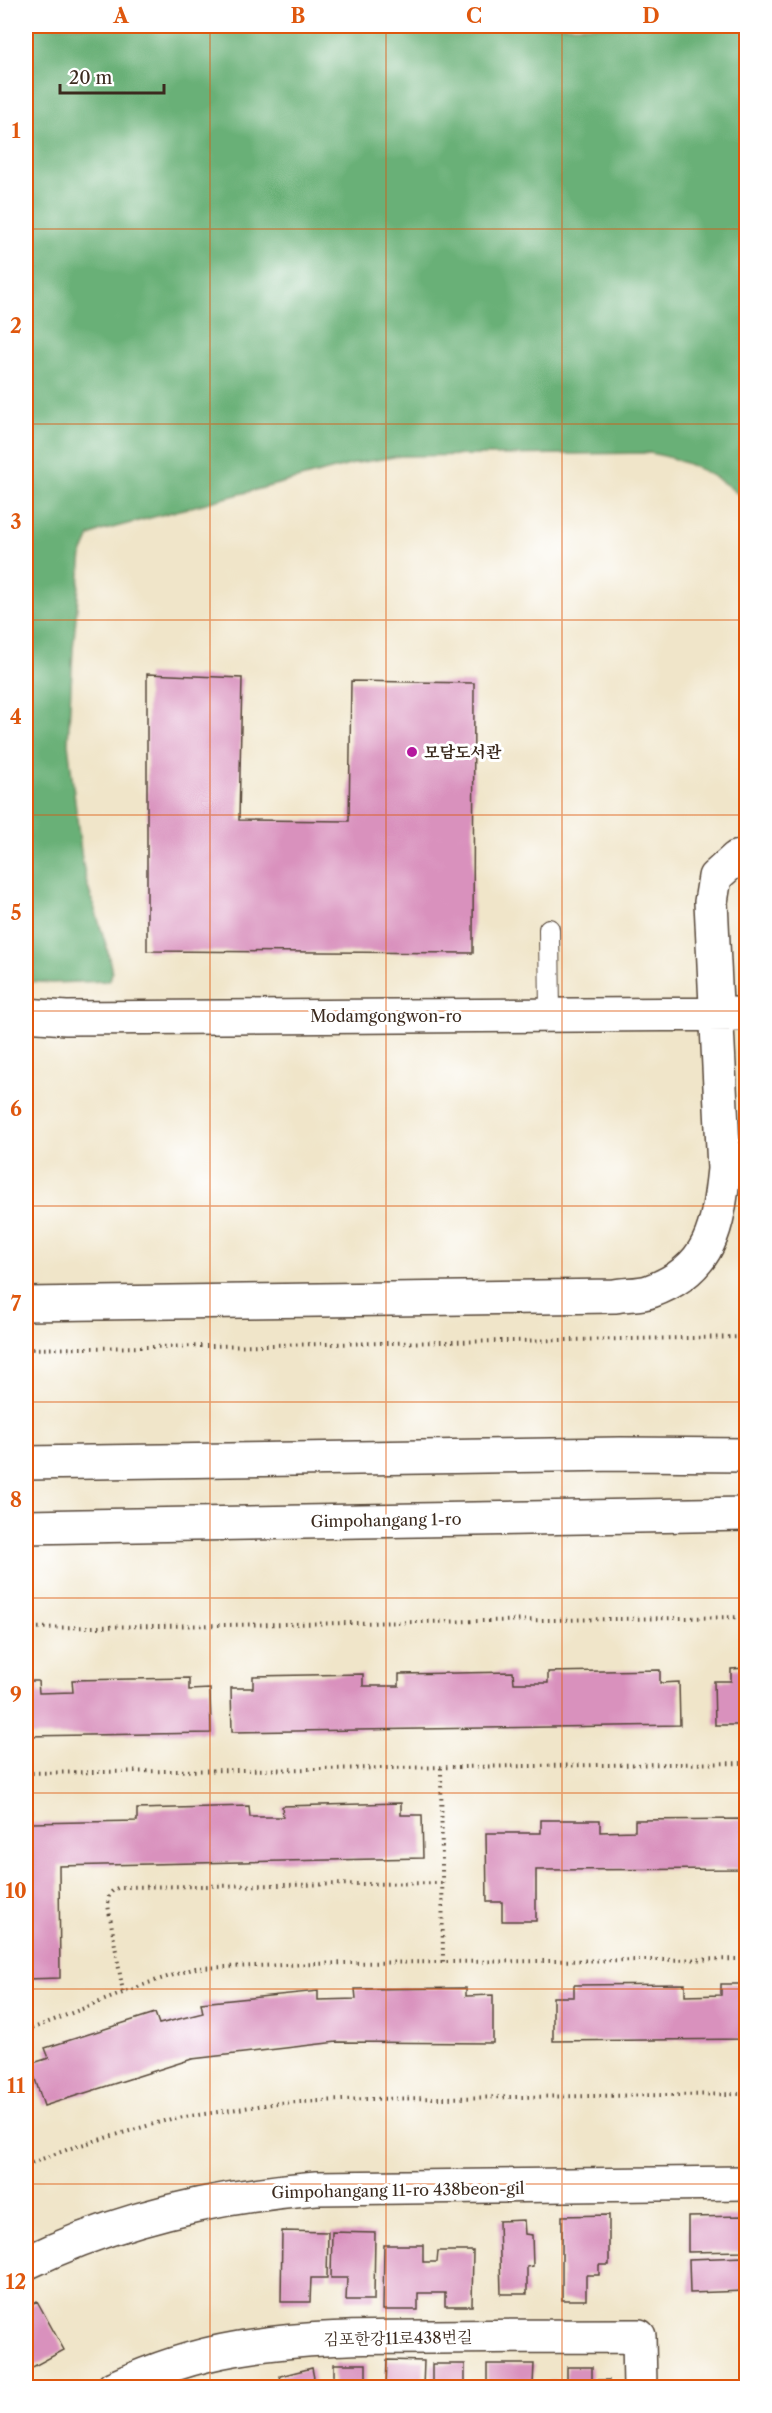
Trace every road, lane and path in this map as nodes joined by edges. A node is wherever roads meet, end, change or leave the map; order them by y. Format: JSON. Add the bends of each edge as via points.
{"nodes":[{"id":1,"x":747,"y":856,"type":"edge"},
{"id":2,"x":549,"y":929,"type":"dead end"},
{"id":3,"x":732,"y":1014,"type":"edge"},
{"id":4,"x":26,"y":1016,"type":"edge"},
{"id":5,"x":550,"y":1016,"type":"junction"},
{"id":6,"x":26,"y":1304,"type":"edge"},
{"id":7,"x":747,"y":1337,"type":"edge"},
{"id":8,"x":26,"y":1349,"type":"edge"},
{"id":9,"x":747,"y":1455,"type":"edge"},
{"id":10,"x":26,"y":1463,"type":"edge"},
{"id":11,"x":747,"y":1514,"type":"edge"},
{"id":12,"x":26,"y":1527,"type":"edge"},
{"id":13,"x":747,"y":1617,"type":"edge"},
{"id":14,"x":26,"y":1628,"type":"edge"},
{"id":15,"x":747,"y":1763,"type":"edge"},
{"id":16,"x":441,"y":1768,"type":"junction"},
{"id":17,"x":26,"y":1773,"type":"edge"},
{"id":18,"x":443,"y":1883,"type":"junction"},
{"id":19,"x":747,"y":1959,"type":"edge"},
{"id":20,"x":443,"y":1963,"type":"junction"},
{"id":21,"x":123,"y":1992,"type":"junction"},
{"id":22,"x":26,"y":2031,"type":"edge"},
{"id":23,"x":747,"y":2094,"type":"edge"},
{"id":24,"x":26,"y":2165,"type":"edge"},
{"id":25,"x":747,"y":2183,"type":"edge"},
{"id":26,"x":26,"y":2263,"type":"edge"},
{"id":27,"x":113,"y":2388,"type":"edge"},
{"id":28,"x":640,"y":2388,"type":"edge"}],
"edges":[{"from":1,"to":3,"type":"street","via":[[735,858],[715,877],[711,902]]},
{"from":2,"to":5,"type":"lane"},
{"from":3,"to":5,"type":"street","name":"Modamgongwon-ro"},
{"from":3,"to":6,"type":"street","via":[[719,1214],[707,1248],[682,1275],[650,1292],[615,1296]]},
{"from":4,"to":5,"type":"street","name":"Modamgongwon-ro"},
{"from":7,"to":8,"type":"path"},
{"from":9,"to":10,"type":"street"},
{"from":11,"to":12,"type":"street","name":"Gimpohangang 1-ro"},
{"from":13,"to":14,"type":"path"},
{"from":15,"to":16,"type":"path"},
{"from":16,"to":17,"type":"path"},
{"from":16,"to":18,"type":"path"},
{"from":18,"to":20,"type":"path"},
{"from":18,"to":21,"type":"path","via":[[120,1887],[108,1896],[108,1905]]},
{"from":19,"to":20,"type":"path"},
{"from":20,"to":21,"type":"path","via":[[196,1968]]},
{"from":21,"to":22,"type":"path"},
{"from":23,"to":24,"type":"path","via":[[278,2103],[171,2119]]},
{"from":25,"to":26,"type":"street","name":"Gimpohangang 11-ro 438beon-gil","via":[[316,2188],[269,2192],[216,2200],[117,2226],[72,2241]]},
{"from":27,"to":28,"type":"street","name":"김포한강11로438번길","via":[[181,2362],[282,2342],[345,2337],[639,2336]]}]}
